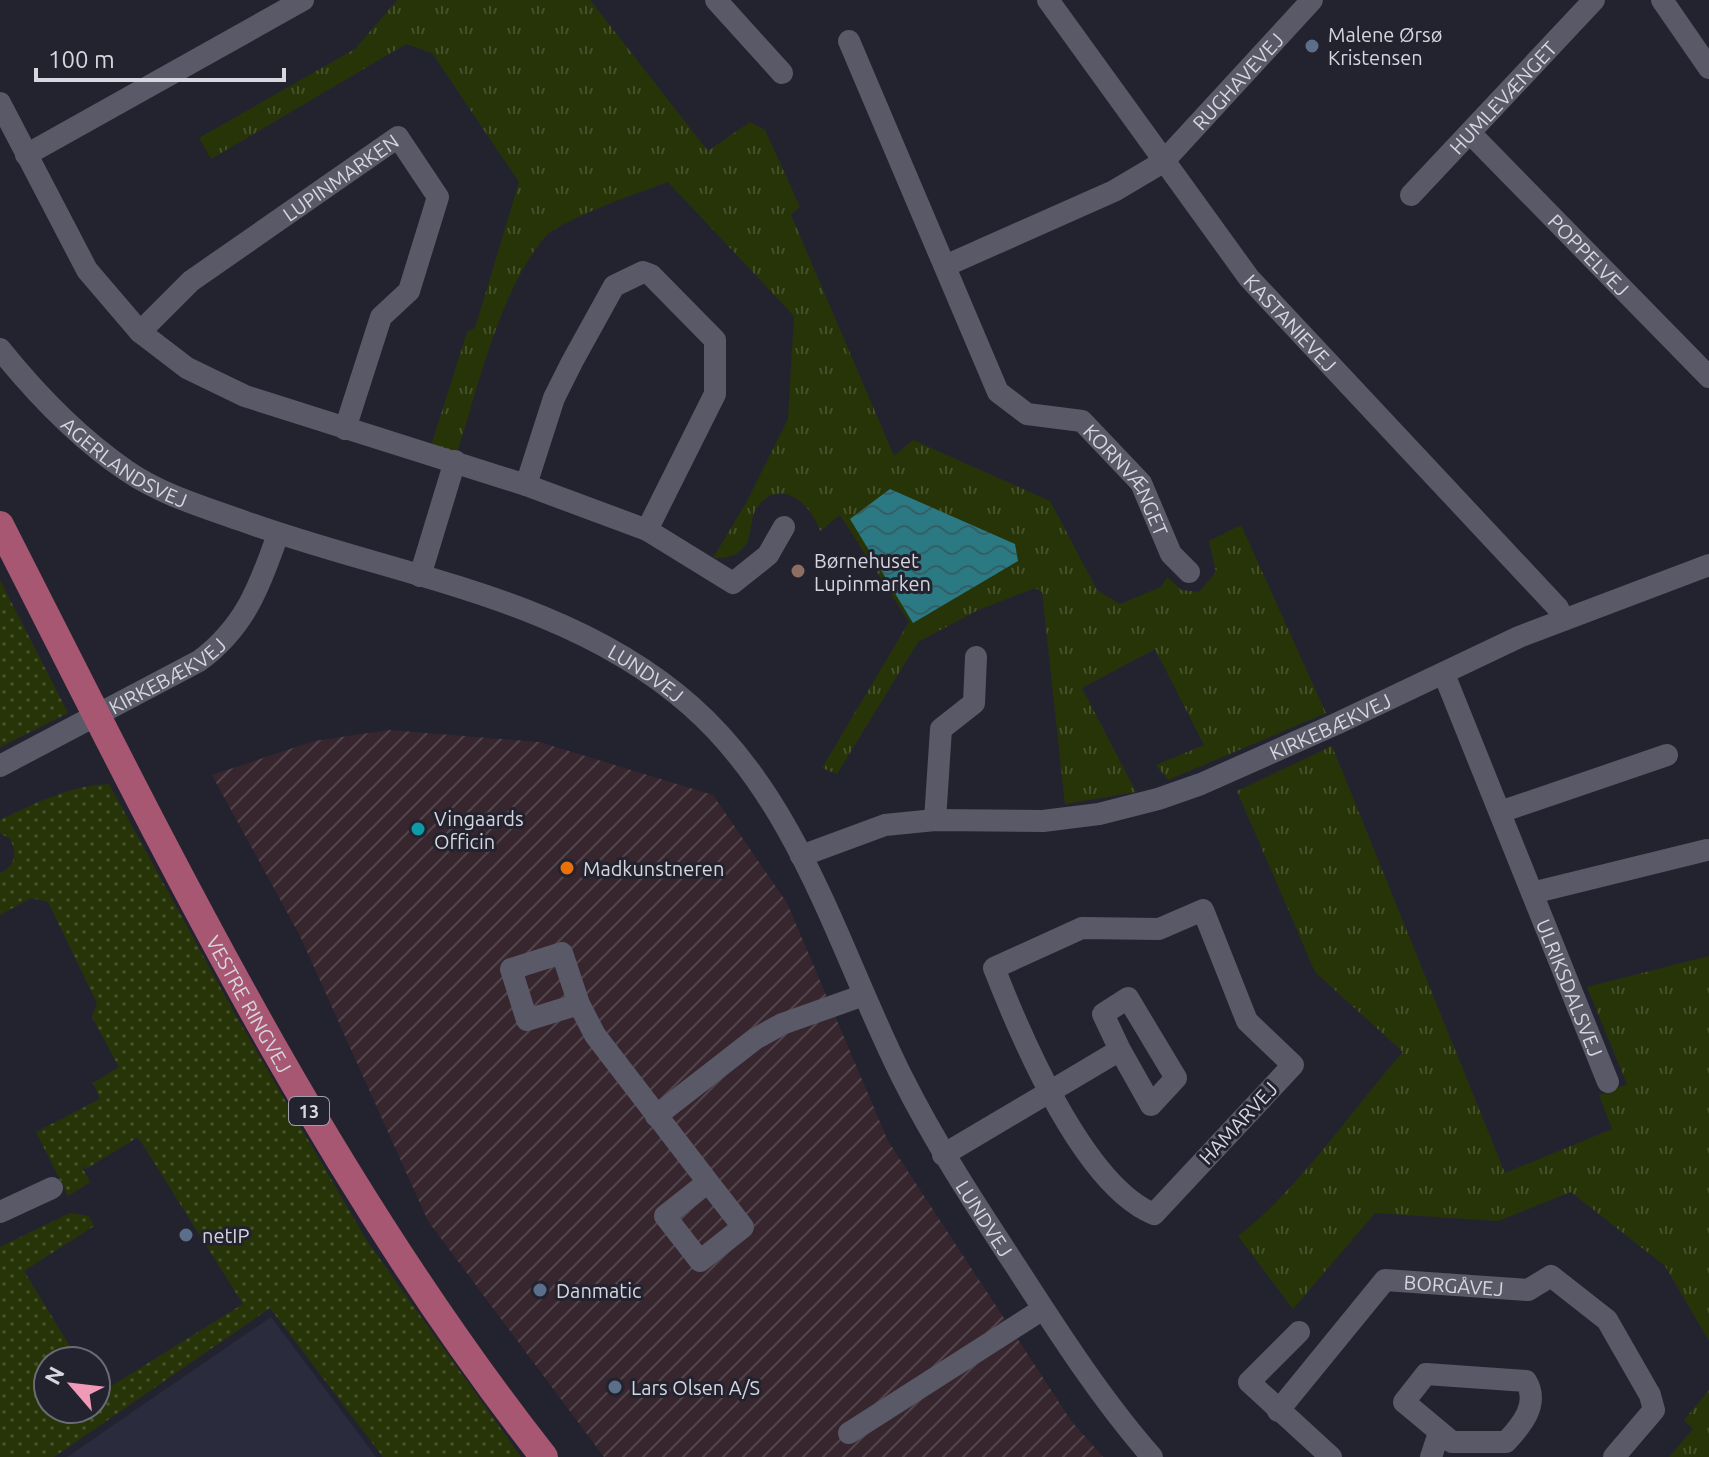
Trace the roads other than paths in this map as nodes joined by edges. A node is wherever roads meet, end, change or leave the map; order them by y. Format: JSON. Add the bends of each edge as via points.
{"nodes":[{"id":1,"x":303,"y":0,"type":"edge"},
{"id":2,"x":716,"y":0,"type":"edge"},
{"id":3,"x":1048,"y":0,"type":"edge"},
{"id":4,"x":1312,"y":0,"type":"edge"},
{"id":5,"x":1594,"y":0,"type":"edge"},
{"id":6,"x":1662,"y":0,"type":"edge"},
{"id":7,"x":849,"y":41,"type":"dead end"},
{"id":8,"x":1709,"y":68,"type":"edge"},
{"id":9,"x":782,"y":73,"type":"dead end"},
{"id":10,"x":0,"y":103,"type":"edge"},
{"id":11,"x":1470,"y":133,"type":"junction"},
{"id":12,"x":26,"y":155,"type":"junction"},
{"id":13,"x":1163,"y":162,"type":"junction"},
{"id":14,"x":1411,"y":195,"type":"dead end"},
{"id":15,"x":945,"y":266,"type":"junction"},
{"id":16,"x":140,"y":332,"type":"junction"},
{"id":17,"x":0,"y":349,"type":"edge"},
{"id":18,"x":1709,"y":377,"type":"edge"},
{"id":19,"x":345,"y":429,"type":"junction"},
{"id":20,"x":455,"y":461,"type":"junction"},
{"id":21,"x":526,"y":485,"type":"junction"},
{"id":22,"x":0,"y":525,"type":"edge"},
{"id":23,"x":784,"y":527,"type":"dead end"},
{"id":24,"x":647,"y":530,"type":"junction"},
{"id":25,"x":278,"y":534,"type":"junction"},
{"id":26,"x":1709,"y":565,"type":"edge"},
{"id":27,"x":1189,"y":572,"type":"dead end"},
{"id":28,"x":420,"y":576,"type":"junction"},
{"id":29,"x":1562,"y":620,"type":"junction"},
{"id":30,"x":976,"y":657,"type":"dead end"},
{"id":31,"x":1444,"y":674,"type":"junction"},
{"id":32,"x":1667,"y":755,"type":"dead end"},
{"id":33,"x":0,"y":766,"type":"edge"},
{"id":34,"x":1500,"y":812,"type":"junction"},
{"id":35,"x":935,"y":820,"type":"junction"},
{"id":36,"x":1707,"y":850,"type":"dead end"},
{"id":37,"x":801,"y":856,"type":"junction"},
{"id":38,"x":1532,"y":893,"type":"junction"},
{"id":39,"x":864,"y":995,"type":"junction"},
{"id":40,"x":579,"y":1004,"type":"dead end"},
{"id":41,"x":1120,"y":1050,"type":"dead end"},
{"id":42,"x":1608,"y":1082,"type":"dead end"},
{"id":43,"x":1051,"y":1093,"type":"junction"},
{"id":44,"x":656,"y":1116,"type":"junction"},
{"id":45,"x":943,"y":1155,"type":"junction"},
{"id":46,"x":708,"y":1182,"type":"dead end"},
{"id":47,"x":52,"y":1188,"type":"dead end"},
{"id":48,"x":0,"y":1212,"type":"edge"},
{"id":49,"x":1043,"y":1309,"type":"junction"},
{"id":50,"x":1299,"y":1332,"type":"dead end"},
{"id":51,"x":1278,"y":1411,"type":"junction"},
{"id":52,"x":849,"y":1433,"type":"dead end"},
{"id":53,"x":1439,"y":1433,"type":"junction"},
{"id":54,"x":544,"y":1457,"type":"edge"},
{"id":55,"x":1152,"y":1457,"type":"edge"},
{"id":56,"x":1331,"y":1457,"type":"edge"},
{"id":57,"x":1431,"y":1457,"type":"edge"},
{"id":58,"x":1614,"y":1457,"type":"edge"}],
"edges":[{"from":1,"to":12,"type":"street"},
{"from":2,"to":9,"type":"street"},
{"from":3,"to":13,"type":"street","name":"KASTANIEVEJ"},
{"from":4,"to":13,"type":"street","name":"RUGHAVEVEJ"},
{"from":5,"to":11,"type":"street","name":"HUMLEVÆNGET"},
{"from":6,"to":8,"type":"street"},
{"from":7,"to":15,"type":"street","name":"KORNVÆNGET"},
{"from":10,"to":12,"type":"street"},
{"from":11,"to":14,"type":"street","name":"HUMLEVÆNGET"},
{"from":11,"to":18,"type":"street","name":"POPPELVEJ"},
{"from":12,"to":16,"type":"street","via":[[87,270]]},
{"from":13,"to":15,"type":"street","via":[[1114,191]]},
{"from":13,"to":29,"type":"street","name":"KASTANIEVEJ","via":[[1249,278],[1558,608]]},
{"from":15,"to":27,"type":"street","name":"KORNVÆNGET","via":[[998,392],[1027,414],[1082,421],[1141,483],[1171,554]]},
{"from":16,"to":19,"type":"street","via":[[187,368],[245,396]]},
{"from":16,"to":19,"type":"street","name":"LUPINMARKEN","via":[[191,281],[398,137],[438,197],[409,291],[381,317]]},
{"from":17,"to":25,"type":"street","name":"AGERLANDSVEJ","via":[[34,392],[129,473],[181,499]]},
{"from":19,"to":20,"type":"street"},
{"from":20,"to":21,"type":"street"},
{"from":20,"to":28,"type":"street"},
{"from":21,"to":24,"type":"street"},
{"from":21,"to":24,"type":"street","via":[[554,398],[572,362],[614,286],[643,272],[715,340],[715,394]]},
{"from":22,"to":54,"type":"main road","name":"VESTRE RINGVEJ","number":"13","via":[[275,1056],[387,1235]]},
{"from":23,"to":24,"type":"street","via":[[768,555],[733,583]]},
{"from":25,"to":28,"type":"street","name":"LUNDVEJ"},
{"from":25,"to":33,"type":"street","name":"KIRKEBÆKVEJ","via":[[248,611],[218,647]]},
{"from":26,"to":29,"type":"street","name":"KIRKEBÆKVEJ"},
{"from":28,"to":37,"type":"street","name":"LUNDVEJ","via":[[561,623],[658,678],[734,751],[767,793]]},
{"from":29,"to":31,"type":"street","name":"KIRKEBÆKVEJ"},
{"from":30,"to":35,"type":"street","via":[[974,703],[941,729]]},
{"from":31,"to":34,"type":"street","name":"ULRIKSDALSVEJ"},
{"from":31,"to":35,"type":"street","name":"KIRKEBÆKVEJ","via":[[1158,799],[1043,821]]},
{"from":32,"to":34,"type":"street"},
{"from":34,"to":38,"type":"street","name":"ULRIKSDALSVEJ"},
{"from":35,"to":37,"type":"street","name":"KIRKEBÆKVEJ","via":[[885,825]]},
{"from":36,"to":38,"type":"street","name":"ULRIKSDALSVEJ"},
{"from":37,"to":39,"type":"street","name":"LUNDVEJ"},
{"from":38,"to":42,"type":"street","name":"ULRIKSDALSVEJ"},
{"from":39,"to":44,"type":"street","via":[[755,1039]]},
{"from":39,"to":45,"type":"street","name":"LUNDVEJ"},
{"from":40,"to":44,"type":"street","via":[[595,1035]]},
{"from":41,"to":43,"type":"street"},
{"from":43,"to":43,"type":"street","name":"HAMARVEJ","via":[[1107,1181],[1133,1205],[1154,1214],[1293,1065],[1247,1021],[1203,910],[1159,929],[1082,928],[994,968]]},
{"from":43,"to":45,"type":"street"},
{"from":44,"to":46,"type":"street"},
{"from":45,"to":49,"type":"street","name":"LUNDVEJ"},
{"from":47,"to":48,"type":"street"},
{"from":49,"to":52,"type":"street"},
{"from":49,"to":55,"type":"street","name":"LUNDVEJ"},
{"from":50,"to":51,"type":"street","via":[[1249,1382]]},
{"from":51,"to":56,"type":"street"},
{"from":51,"to":58,"type":"street","name":"BORGÅVEJ","via":[[1385,1280],[1528,1290],[1551,1276],[1607,1320],[1650,1395],[1654,1410]]},
{"from":53,"to":53,"type":"street","via":[[1452,1442],[1506,1442],[1527,1420],[1531,1389],[1526,1381],[1426,1374],[1404,1402]]},
{"from":53,"to":57,"type":"street"}]}
